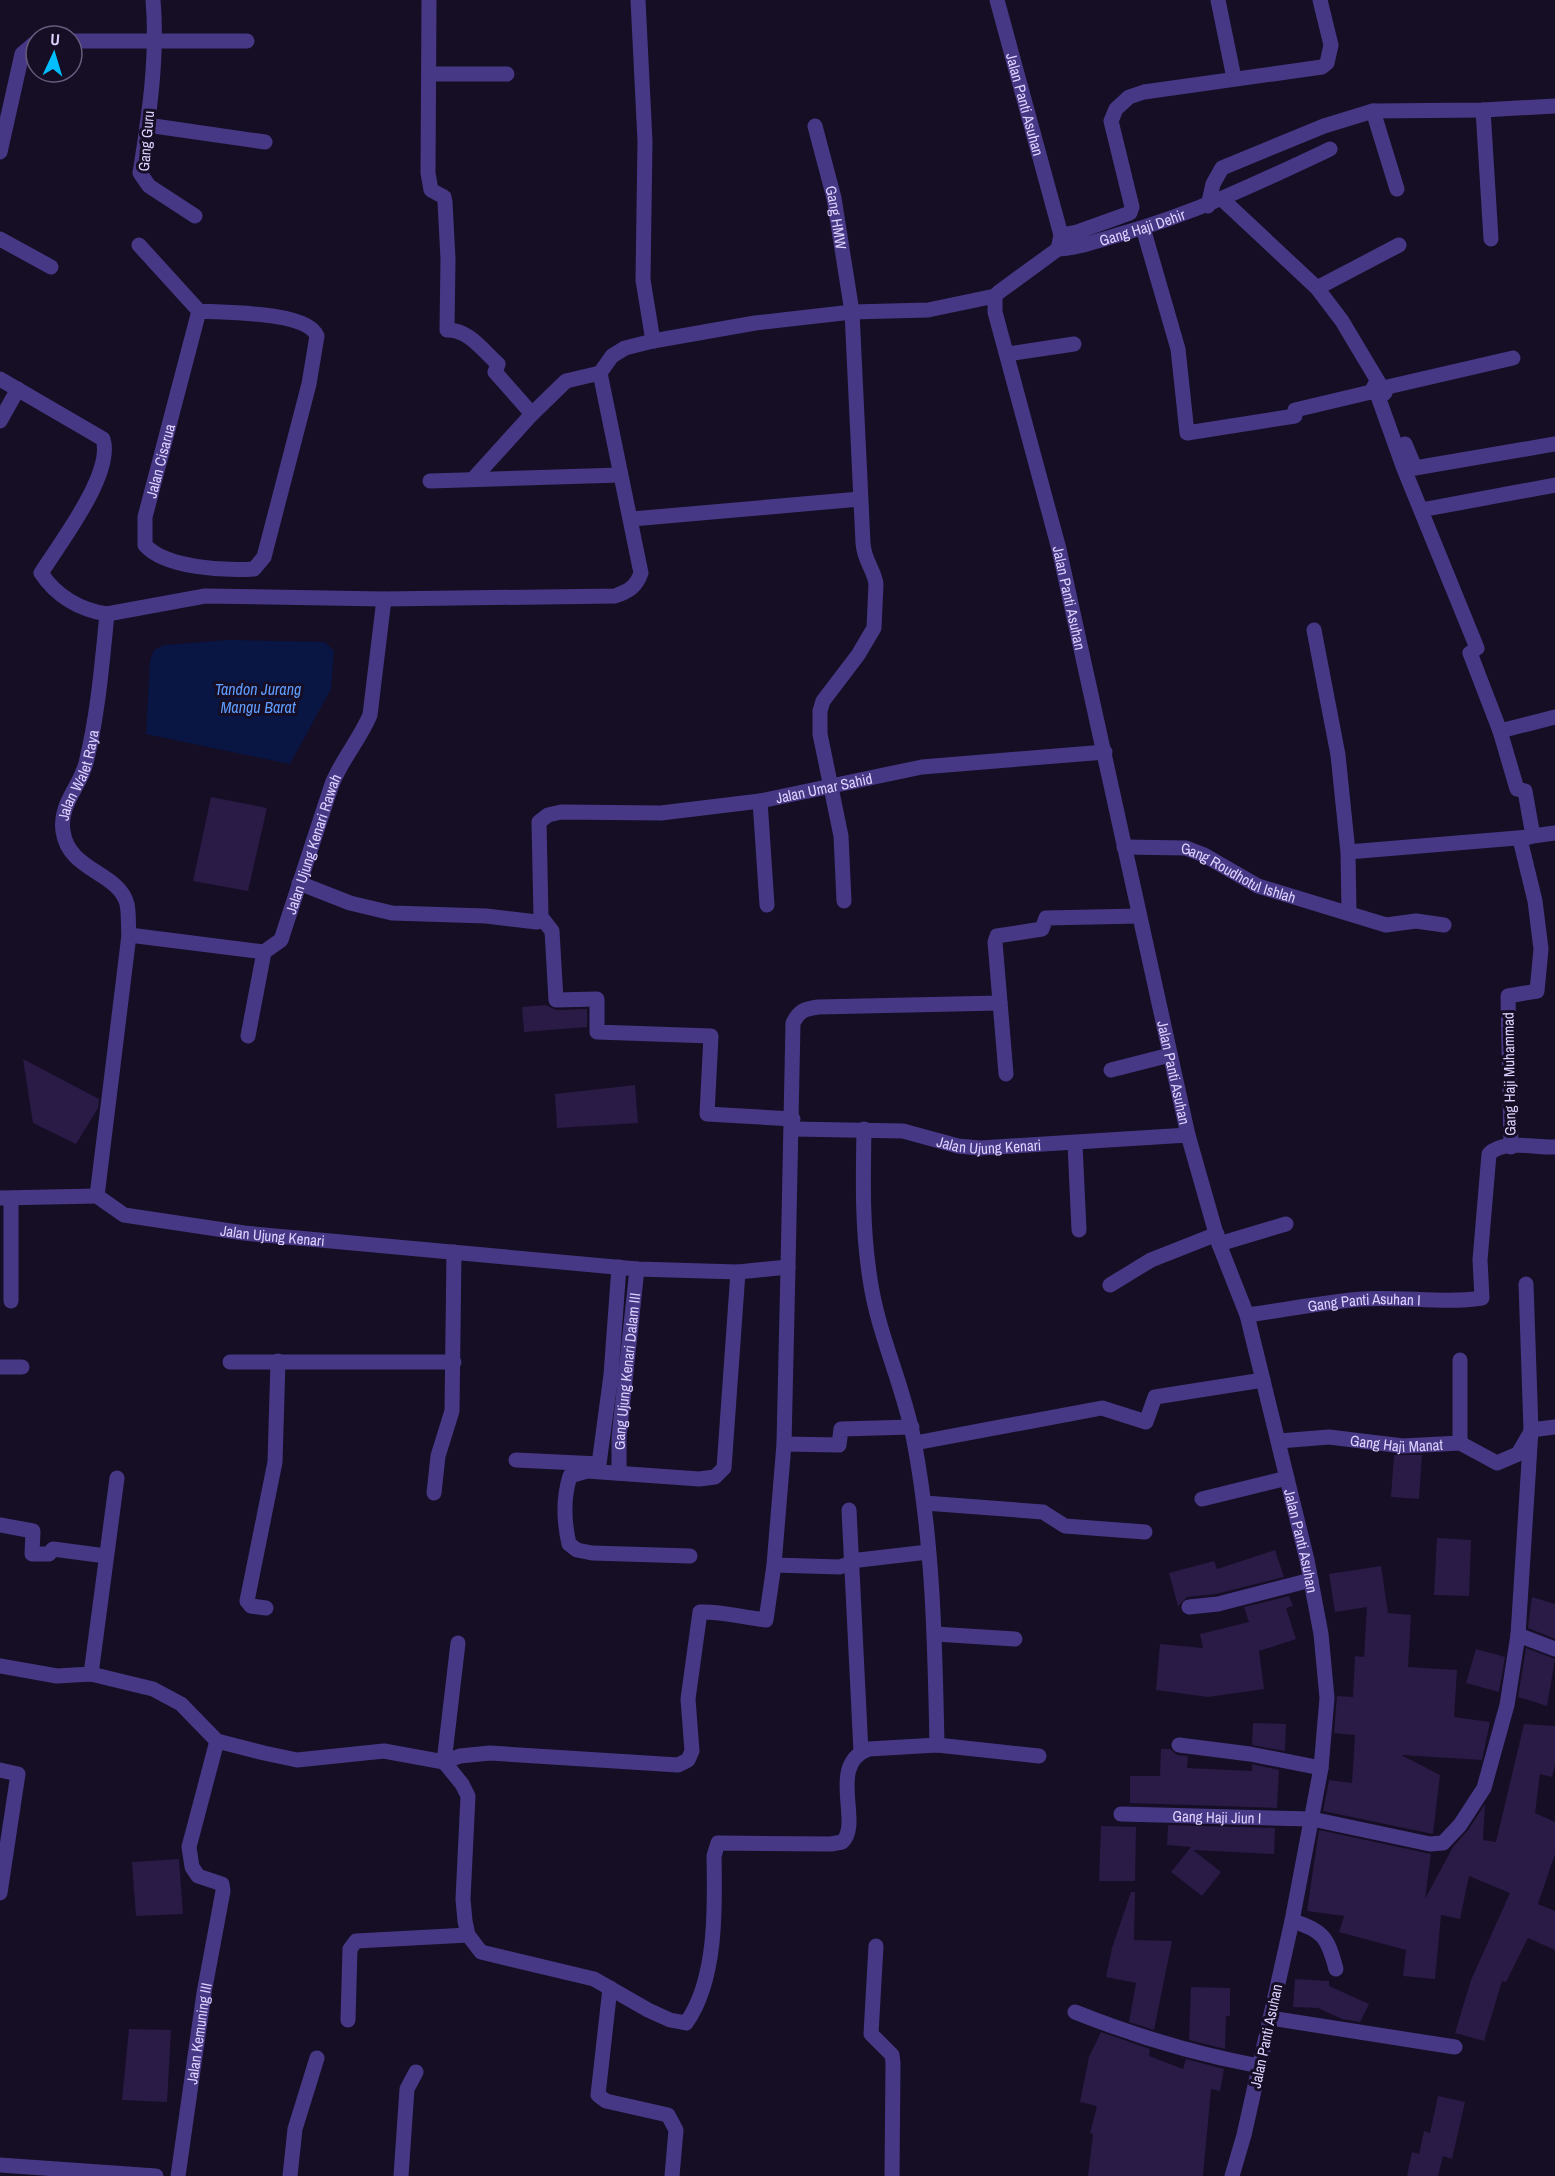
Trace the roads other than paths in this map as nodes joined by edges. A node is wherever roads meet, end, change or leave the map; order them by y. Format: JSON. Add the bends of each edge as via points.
{"nodes":[{"id":1,"x":153,"y":0,"type":"edge"},
{"id":2,"x":429,"y":0,"type":"edge"},
{"id":3,"x":638,"y":0,"type":"edge"},
{"id":4,"x":997,"y":0,"type":"edge"},
{"id":5,"x":1218,"y":0,"type":"edge"},
{"id":6,"x":1320,"y":0,"type":"edge"},
{"id":7,"x":154,"y":39,"type":"junction"},
{"id":8,"x":84,"y":41,"type":"edge"},
{"id":9,"x":247,"y":41,"type":"dead end"},
{"id":10,"x":24,"y":52,"type":"edge"},
{"id":11,"x":430,"y":74,"type":"junction"},
{"id":12,"x":507,"y":74,"type":"dead end"},
{"id":13,"x":1234,"y":78,"type":"junction"},
{"id":14,"x":1555,"y":106,"type":"edge"},
{"id":15,"x":1483,"y":110,"type":"junction"},
{"id":16,"x":1373,"y":111,"type":"junction"},
{"id":17,"x":147,"y":125,"type":"junction"},
{"id":18,"x":815,"y":126,"type":"dead end"},
{"id":19,"x":265,"y":142,"type":"dead end"},
{"id":20,"x":1330,"y":149,"type":"dead end"},
{"id":21,"x":0,"y":152,"type":"edge"},
{"id":22,"x":1397,"y":189,"type":"dead end"},
{"id":23,"x":1223,"y":200,"type":"junction"},
{"id":24,"x":1208,"y":206,"type":"junction"},
{"id":25,"x":195,"y":216,"type":"dead end"},
{"id":26,"x":1143,"y":228,"type":"junction"},
{"id":27,"x":0,"y":239,"type":"edge"},
{"id":28,"x":1491,"y":239,"type":"dead end"},
{"id":29,"x":1059,"y":242,"type":"junction"},
{"id":30,"x":139,"y":245,"type":"dead end"},
{"id":31,"x":1399,"y":245,"type":"dead end"},
{"id":32,"x":51,"y":267,"type":"dead end"},
{"id":33,"x":1317,"y":288,"type":"junction"},
{"id":34,"x":995,"y":296,"type":"junction"},
{"id":35,"x":199,"y":311,"type":"junction"},
{"id":36,"x":852,"y":312,"type":"junction"},
{"id":37,"x":653,"y":341,"type":"junction"},
{"id":38,"x":1074,"y":344,"type":"dead end"},
{"id":39,"x":1008,"y":354,"type":"junction"},
{"id":40,"x":1513,"y":358,"type":"dead end"},
{"id":41,"x":600,"y":373,"type":"junction"},
{"id":42,"x":0,"y":379,"type":"edge"},
{"id":43,"x":1378,"y":386,"type":"junction"},
{"id":44,"x":18,"y":389,"type":"junction"},
{"id":45,"x":531,"y":414,"type":"junction"},
{"id":46,"x":0,"y":421,"type":"edge"},
{"id":47,"x":1555,"y":444,"type":"edge"},
{"id":48,"x":620,"y":475,"type":"junction"},
{"id":49,"x":474,"y":478,"type":"junction"},
{"id":50,"x":430,"y":481,"type":"dead end"},
{"id":51,"x":1555,"y":485,"type":"edge"},
{"id":52,"x":860,"y":499,"type":"junction"},
{"id":53,"x":1421,"y":510,"type":"junction"},
{"id":54,"x":632,"y":519,"type":"junction"},
{"id":55,"x":206,"y":567,"type":"junction"},
{"id":56,"x":205,"y":596,"type":"junction"},
{"id":57,"x":384,"y":599,"type":"junction"},
{"id":58,"x":99,"y":613,"type":"junction"},
{"id":59,"x":1314,"y":630,"type":"dead end"},
{"id":60,"x":1555,"y":717,"type":"edge"},
{"id":61,"x":1500,"y":731,"type":"junction"},
{"id":62,"x":1105,"y":752,"type":"junction"},
{"id":63,"x":832,"y":785,"type":"junction"},
{"id":64,"x":760,"y":801,"type":"junction"},
{"id":65,"x":1555,"y":833,"type":"edge"},
{"id":66,"x":1527,"y":837,"type":"junction"},
{"id":67,"x":1124,"y":847,"type":"junction"},
{"id":68,"x":1348,"y":852,"type":"junction"},
{"id":69,"x":299,"y":883,"type":"junction"},
{"id":70,"x":844,"y":901,"type":"dead end"},
{"id":71,"x":767,"y":905,"type":"dead end"},
{"id":72,"x":1349,"y":913,"type":"junction"},
{"id":73,"x":541,"y":916,"type":"junction"},
{"id":74,"x":1139,"y":916,"type":"junction"},
{"id":75,"x":1444,"y":925,"type":"dead end"},
{"id":76,"x":129,"y":935,"type":"junction"},
{"id":77,"x":264,"y":952,"type":"junction"},
{"id":78,"x":1000,"y":1003,"type":"junction"},
{"id":79,"x":248,"y":1036,"type":"dead end"},
{"id":80,"x":1170,"y":1055,"type":"junction"},
{"id":81,"x":1111,"y":1070,"type":"dead end"},
{"id":82,"x":1006,"y":1074,"type":"dead end"},
{"id":83,"x":793,"y":1124,"type":"junction"},
{"id":84,"x":864,"y":1130,"type":"junction"},
{"id":85,"x":1188,"y":1135,"type":"junction"},
{"id":86,"x":1076,"y":1144,"type":"junction"},
{"id":87,"x":1511,"y":1147,"type":"junction"},
{"id":88,"x":1555,"y":1147,"type":"edge"},
{"id":89,"x":97,"y":1197,"type":"junction"},
{"id":90,"x":5,"y":1198,"type":"edge"},
{"id":91,"x":1286,"y":1224,"type":"dead end"},
{"id":92,"x":1079,"y":1230,"type":"dead end"},
{"id":93,"x":1218,"y":1239,"type":"junction"},
{"id":94,"x":454,"y":1252,"type":"junction"},
{"id":95,"x":619,"y":1267,"type":"junction"},
{"id":96,"x":788,"y":1267,"type":"junction"},
{"id":97,"x":637,"y":1269,"type":"junction"},
{"id":98,"x":738,"y":1272,"type":"junction"},
{"id":99,"x":1526,"y":1284,"type":"dead end"},
{"id":100,"x":1110,"y":1286,"type":"dead end"},
{"id":101,"x":11,"y":1302,"type":"dead end"},
{"id":102,"x":1247,"y":1315,"type":"junction"},
{"id":103,"x":1460,"y":1360,"type":"dead end"},
{"id":104,"x":278,"y":1361,"type":"junction"},
{"id":105,"x":230,"y":1362,"type":"dead end"},
{"id":106,"x":453,"y":1362,"type":"junction"},
{"id":107,"x":0,"y":1366,"type":"edge"},
{"id":108,"x":22,"y":1367,"type":"dead end"},
{"id":109,"x":1263,"y":1380,"type":"junction"},
{"id":110,"x":1555,"y":1427,"type":"edge"},
{"id":111,"x":1532,"y":1430,"type":"junction"},
{"id":112,"x":913,"y":1435,"type":"junction"},
{"id":113,"x":1279,"y":1441,"type":"junction"},
{"id":114,"x":1460,"y":1443,"type":"junction"},
{"id":115,"x":784,"y":1444,"type":"junction"},
{"id":116,"x":516,"y":1460,"type":"dead end"},
{"id":117,"x":619,"y":1473,"type":"junction"},
{"id":118,"x":117,"y":1478,"type":"dead end"},
{"id":119,"x":1287,"y":1478,"type":"junction"},
{"id":120,"x":434,"y":1493,"type":"dead end"},
{"id":121,"x":1202,"y":1499,"type":"dead end"},
{"id":122,"x":925,"y":1503,"type":"junction"},
{"id":123,"x":849,"y":1510,"type":"dead end"},
{"id":124,"x":0,"y":1525,"type":"edge"},
{"id":125,"x":1145,"y":1532,"type":"dead end"},
{"id":126,"x":928,"y":1552,"type":"junction"},
{"id":127,"x":690,"y":1556,"type":"dead end"},
{"id":128,"x":106,"y":1557,"type":"junction"},
{"id":129,"x":852,"y":1563,"type":"junction"},
{"id":130,"x":774,"y":1565,"type":"junction"},
{"id":131,"x":1311,"y":1580,"type":"junction"},
{"id":132,"x":1189,"y":1607,"type":"dead end"},
{"id":133,"x":266,"y":1608,"type":"dead end"},
{"id":134,"x":935,"y":1634,"type":"junction"},
{"id":135,"x":1518,"y":1635,"type":"junction"},
{"id":136,"x":1014,"y":1638,"type":"dead end"},
{"id":137,"x":458,"y":1643,"type":"dead end"},
{"id":138,"x":1555,"y":1649,"type":"edge"},
{"id":139,"x":0,"y":1666,"type":"edge"},
{"id":140,"x":91,"y":1674,"type":"junction"},
{"id":141,"x":217,"y":1741,"type":"junction"},
{"id":142,"x":937,"y":1745,"type":"junction"},
{"id":143,"x":1179,"y":1745,"type":"dead end"},
{"id":144,"x":861,"y":1752,"type":"junction"},
{"id":145,"x":1040,"y":1756,"type":"dead end"},
{"id":146,"x":444,"y":1762,"type":"junction"},
{"id":147,"x":1321,"y":1768,"type":"junction"},
{"id":148,"x":0,"y":1770,"type":"edge"},
{"id":149,"x":1121,"y":1814,"type":"dead end"},
{"id":150,"x":1312,"y":1819,"type":"junction"},
{"id":151,"x":2,"y":1864,"type":"edge"},
{"id":152,"x":0,"y":1893,"type":"edge"},
{"id":153,"x":1292,"y":1921,"type":"junction"},
{"id":154,"x":468,"y":1935,"type":"junction"},
{"id":155,"x":876,"y":1946,"type":"dead end"},
{"id":156,"x":1336,"y":1969,"type":"dead end"},
{"id":157,"x":610,"y":1989,"type":"junction"},
{"id":158,"x":1075,"y":2012,"type":"dead end"},
{"id":159,"x":1270,"y":2018,"type":"junction"},
{"id":160,"x":348,"y":2020,"type":"dead end"},
{"id":161,"x":1455,"y":2047,"type":"dead end"},
{"id":162,"x":317,"y":2058,"type":"dead end"},
{"id":163,"x":1260,"y":2066,"type":"junction"},
{"id":164,"x":416,"y":2072,"type":"dead end"},
{"id":165,"x":0,"y":2165,"type":"edge"},
{"id":166,"x":106,"y":2174,"type":"edge"},
{"id":167,"x":156,"y":2176,"type":"edge"},
{"id":168,"x":178,"y":2176,"type":"edge"},
{"id":169,"x":290,"y":2176,"type":"edge"},
{"id":170,"x":401,"y":2176,"type":"edge"},
{"id":171,"x":672,"y":2176,"type":"edge"},
{"id":172,"x":892,"y":2176,"type":"edge"},
{"id":173,"x":1232,"y":2176,"type":"edge"}],
"edges":[{"from":1,"to":7,"type":"street","name":"Gang Guru"},
{"from":2,"to":11,"type":"street"},
{"from":3,"to":37,"type":"street","via":[[645,141],[643,280]]},
{"from":4,"to":29,"type":"street","name":"Jalan Panti Asuhan"},
{"from":5,"to":13,"type":"street"},
{"from":6,"to":13,"type":"street","via":[[1331,45],[1327,63],[1322,67]]},
{"from":7,"to":8,"type":"street"},
{"from":7,"to":9,"type":"street"},
{"from":7,"to":17,"type":"street","name":"Gang Guru"},
{"from":10,"to":21,"type":"street"},
{"from":11,"to":12,"type":"street"},
{"from":11,"to":45,"type":"street","via":[[428,173],[431,190],[444,197],[445,202],[447,330],[471,337],[498,364],[495,372]]},
{"from":13,"to":29,"type":"street","via":[[1129,97],[1116,109],[1111,121],[1132,207],[1130,213]]},
{"from":14,"to":15,"type":"street"},
{"from":15,"to":16,"type":"street"},
{"from":15,"to":28,"type":"street"},
{"from":16,"to":22,"type":"street"},
{"from":16,"to":24,"type":"street","via":[[1324,126],[1222,168]]},
{"from":17,"to":19,"type":"street"},
{"from":17,"to":25,"type":"street","name":"Gang Guru","via":[[142,178]]},
{"from":18,"to":36,"type":"street","name":"Gang HMW","via":[[834,198]]},
{"from":20,"to":23,"type":"street","name":"Gang Haji Dehir"},
{"from":23,"to":24,"type":"street","name":"Gang Haji Dehir"},
{"from":23,"to":33,"type":"street"},
{"from":24,"to":26,"type":"street","name":"Gang Haji Dehir"},
{"from":26,"to":29,"type":"street","name":"Gang Haji Dehir","via":[[1071,248]]},
{"from":26,"to":43,"type":"street","via":[[1178,349],[1187,433],[1295,416],[1295,410],[1371,392]]},
{"from":27,"to":32,"type":"street"},
{"from":29,"to":34,"type":"street"},
{"from":30,"to":35,"type":"street"},
{"from":31,"to":33,"type":"street"},
{"from":33,"to":43,"type":"street","via":[[1342,321]]},
{"from":34,"to":36,"type":"street","via":[[928,310]]},
{"from":34,"to":39,"type":"street","name":"Jalan Panti Asuhan","via":[[995,312]]},
{"from":35,"to":55,"type":"street","name":"Jalan Cisarua","via":[[143,535],[152,553]]},
{"from":35,"to":55,"type":"street","name":"Jalan Cisarua","via":[[291,318],[309,326],[317,336],[309,384],[264,557],[254,569]]},
{"from":36,"to":37,"type":"street","via":[[755,323]]},
{"from":36,"to":52,"type":"street","name":"Gang HMW"},
{"from":37,"to":41,"type":"street","via":[[612,356]]},
{"from":38,"to":39,"type":"street"},
{"from":39,"to":62,"type":"street","name":"Jalan Panti Asuhan","via":[[1059,549]]},
{"from":40,"to":43,"type":"street"},
{"from":41,"to":45,"type":"street","via":[[566,381]]},
{"from":41,"to":48,"type":"street"},
{"from":42,"to":44,"type":"street"},
{"from":43,"to":47,"type":"street","via":[[1415,468]]},
{"from":43,"to":53,"type":"street"},
{"from":44,"to":46,"type":"street"},
{"from":44,"to":58,"type":"street","via":[[102,439],[106,448],[101,476],[41,573],[57,593]]},
{"from":45,"to":49,"type":"street"},
{"from":48,"to":49,"type":"street"},
{"from":48,"to":54,"type":"street"},
{"from":49,"to":50,"type":"street"},
{"from":51,"to":53,"type":"street"},
{"from":52,"to":54,"type":"street"},
{"from":52,"to":63,"type":"street","name":"Gang HMW","via":[[864,555],[875,577],[874,628],[820,711],[820,734]]},
{"from":53,"to":61,"type":"street","via":[[1477,648],[1470,653]]},
{"from":54,"to":57,"type":"street","via":[[641,573],[638,584],[615,597]]},
{"from":55,"to":56,"type":"street"},
{"from":56,"to":57,"type":"street"},
{"from":56,"to":58,"type":"street"},
{"from":57,"to":69,"type":"street","name":"Jalan Ujung Kenari Rawah","via":[[370,715],[336,773]]},
{"from":58,"to":76,"type":"street","name":"Jalan Walet Raya","via":[[99,697],[85,765],[66,804],[63,832],[70,850],[87,868],[119,889],[127,903]]},
{"from":59,"to":68,"type":"street","via":[[1338,755]]},
{"from":60,"to":61,"type":"street"},
{"from":61,"to":66,"type":"street","via":[[1517,789],[1525,791]]},
{"from":62,"to":63,"type":"street","name":"Jalan Umar Sahid","via":[[922,767]]},
{"from":62,"to":67,"type":"street","name":"Jalan Panti Asuhan"},
{"from":63,"to":64,"type":"street","name":"Jalan Umar Sahid"},
{"from":63,"to":70,"type":"street","name":"Gang HMW","via":[[841,837]]},
{"from":64,"to":71,"type":"street"},
{"from":64,"to":73,"type":"street","name":"Jalan Umar Sahid","via":[[661,813],[561,812],[543,819],[537,837]]},
{"from":65,"to":66,"type":"street"},
{"from":66,"to":68,"type":"street"},
{"from":66,"to":87,"type":"street","name":"Gang Haji Muhammad","via":[[1541,950],[1537,991],[1508,996]]},
{"from":67,"to":72,"type":"street","name":"Gang Roudhotul Ishlah","via":[[1186,848],[1258,886]]},
{"from":67,"to":74,"type":"street","name":"Jalan Panti Asuhan"},
{"from":68,"to":72,"type":"street"},
{"from":69,"to":73,"type":"street","via":[[350,903],[392,913],[486,915],[537,922]]},
{"from":69,"to":77,"type":"street","name":"Jalan Ujung Kenari Rawah","via":[[281,940]]},
{"from":72,"to":75,"type":"street","name":"Gang Roudhotul Ishlah","via":[[1386,925],[1416,921]]},
{"from":73,"to":83,"type":"street","name":"Jalan Ujung Kenari","via":[[552,931],[556,1000],[597,999],[597,1032],[711,1035],[707,1113]]},
{"from":74,"to":78,"type":"street","via":[[1046,918],[1042,929],[997,936],[994,942]]},
{"from":74,"to":80,"type":"street","name":"Jalan Panti Asuhan"},
{"from":76,"to":77,"type":"street"},
{"from":76,"to":89,"type":"street","name":"Jalan Walet Raya"},
{"from":77,"to":79,"type":"street"},
{"from":78,"to":82,"type":"street"},
{"from":78,"to":83,"type":"street","via":[[803,1009],[793,1023]]},
{"from":80,"to":81,"type":"street"},
{"from":80,"to":85,"type":"street","name":"Jalan Panti Asuhan"},
{"from":83,"to":84,"type":"street","name":"Jalan Ujung Kenari"},
{"from":83,"to":96,"type":"street"},
{"from":84,"to":86,"type":"street","name":"Jalan Ujung Kenari","via":[[903,1131],[950,1145],[980,1148]]},
{"from":84,"to":112,"type":"street","via":[[862,1213],[870,1281]]},
{"from":85,"to":86,"type":"street","name":"Jalan Ujung Kenari"},
{"from":85,"to":93,"type":"street","name":"Jalan Panti Asuhan"},
{"from":86,"to":92,"type":"street"},
{"from":87,"to":88,"type":"street","name":"Gang Haji Muhammad"},
{"from":87,"to":102,"type":"street","name":"Gang Panti Asuhan I","via":[[1494,1149],[1489,1154],[1480,1260],[1482,1298],[1362,1299]]},
{"from":89,"to":90,"type":"street"},
{"from":89,"to":94,"type":"street","name":"Jalan Ujung Kenari","via":[[124,1215],[149,1219],[244,1233]]},
{"from":90,"to":101,"type":"street"},
{"from":91,"to":93,"type":"street"},
{"from":93,"to":100,"type":"street","via":[[1151,1260]]},
{"from":93,"to":102,"type":"street","name":"Jalan Panti Asuhan"},
{"from":94,"to":95,"type":"street","name":"Jalan Ujung Kenari"},
{"from":94,"to":106,"type":"street"},
{"from":95,"to":97,"type":"street","name":"Jalan Ujung Kenari"},
{"from":95,"to":116,"type":"street","via":[[599,1464]]},
{"from":96,"to":98,"type":"street","name":"Jalan Ujung Kenari"},
{"from":96,"to":115,"type":"street"},
{"from":97,"to":98,"type":"street","name":"Jalan Ujung Kenari"},
{"from":97,"to":117,"type":"street","name":"Gang Ujung Kenari Dalam III"},
{"from":98,"to":117,"type":"street","via":[[724,1468],[715,1477],[699,1479]]},
{"from":99,"to":111,"type":"street"},
{"from":102,"to":109,"type":"street","name":"Jalan Panti Asuhan"},
{"from":103,"to":114,"type":"street"},
{"from":104,"to":105,"type":"street"},
{"from":104,"to":106,"type":"street"},
{"from":104,"to":133,"type":"street","via":[[275,1462],[247,1601],[251,1606]]},
{"from":106,"to":120,"type":"street","via":[[452,1411],[438,1456]]},
{"from":107,"to":108,"type":"street"},
{"from":109,"to":112,"type":"street","via":[[1155,1397],[1146,1422],[1102,1408]]},
{"from":109,"to":113,"type":"street","name":"Jalan Panti Asuhan"},
{"from":110,"to":111,"type":"street"},
{"from":111,"to":114,"type":"street","name":"Gang Haji Manat","via":[[1518,1454],[1497,1463]]},
{"from":111,"to":135,"type":"street"},
{"from":112,"to":115,"type":"street","via":[[842,1429],[839,1445]]},
{"from":112,"to":122,"type":"street"},
{"from":113,"to":114,"type":"street","name":"Gang Haji Manat","via":[[1329,1437],[1402,1446]]},
{"from":113,"to":119,"type":"street","name":"Jalan Panti Asuhan"},
{"from":115,"to":130,"type":"street"},
{"from":117,"to":127,"type":"street","via":[[587,1471],[570,1476],[565,1524],[569,1544],[592,1554]]},
{"from":118,"to":128,"type":"street"},
{"from":119,"to":121,"type":"street"},
{"from":119,"to":131,"type":"street","name":"Jalan Panti Asuhan"},
{"from":122,"to":125,"type":"street","via":[[1043,1512],[1065,1526]]},
{"from":122,"to":126,"type":"street"},
{"from":123,"to":129,"type":"street"},
{"from":124,"to":128,"type":"street","via":[[33,1531],[32,1554],[49,1554],[53,1548]]},
{"from":126,"to":129,"type":"street"},
{"from":126,"to":134,"type":"street"},
{"from":128,"to":140,"type":"street"},
{"from":129,"to":130,"type":"street","via":[[840,1567]]},
{"from":129,"to":144,"type":"street"},
{"from":130,"to":146,"type":"street","via":[[766,1620],[700,1612],[688,1699],[692,1751],[688,1760],[670,1766],[490,1753]]},
{"from":131,"to":132,"type":"street","via":[[1218,1604]]},
{"from":131,"to":147,"type":"street","name":"Jalan Panti Asuhan","via":[[1327,1698]]},
{"from":134,"to":136,"type":"street"},
{"from":134,"to":142,"type":"street"},
{"from":135,"to":138,"type":"street"},
{"from":135,"to":150,"type":"street","name":"Gang Haji Jiun I","via":[[1507,1705],[1484,1788],[1443,1843],[1430,1844]]},
{"from":137,"to":146,"type":"street"},
{"from":139,"to":140,"type":"street","via":[[57,1676]]},
{"from":140,"to":141,"type":"street","via":[[153,1689],[181,1704]]},
{"from":141,"to":146,"type":"street","via":[[297,1760],[384,1751]]},
{"from":141,"to":168,"type":"street","name":"Jalan Kemuning III","via":[[189,1847],[194,1871],[205,1880],[222,1884],[223,1891]]},
{"from":142,"to":144,"type":"street"},
{"from":142,"to":145,"type":"street"},
{"from":143,"to":147,"type":"street"},
{"from":144,"to":157,"type":"street","via":[[847,1774],[848,1831],[842,1842],[718,1843],[714,1856],[712,1940],[698,2007],[686,2023],[670,2020]]},
{"from":146,"to":154,"type":"street","via":[[468,1796],[463,1899]]},
{"from":147,"to":150,"type":"street","name":"Jalan Panti Asuhan"},
{"from":148,"to":151,"type":"street","via":[[18,1774]]},
{"from":149,"to":150,"type":"street","name":"Gang Haji Jiun I"},
{"from":150,"to":153,"type":"street","name":"Jalan Panti Asuhan"},
{"from":151,"to":152,"type":"street"},
{"from":153,"to":156,"type":"street","via":[[1308,1925],[1328,1941]]},
{"from":153,"to":159,"type":"street","name":"Jalan Panti Asuhan"},
{"from":154,"to":157,"type":"street","via":[[481,1952],[576,1973]]},
{"from":154,"to":160,"type":"street","via":[[356,1941],[350,1949]]},
{"from":155,"to":172,"type":"street","via":[[872,2034],[892,2055]]},
{"from":157,"to":171,"type":"street","via":[[598,2095],[606,2101],[668,2115],[676,2130]]},
{"from":158,"to":163,"type":"street","via":[[1154,2042]]},
{"from":159,"to":161,"type":"street"},
{"from":159,"to":163,"type":"street","name":"Jalan Panti Asuhan"},
{"from":162,"to":169,"type":"street","via":[[295,2129]]},
{"from":163,"to":173,"type":"street","name":"Jalan Panti Asuhan"},
{"from":164,"to":170,"type":"street","via":[[406,2089]]},
{"from":165,"to":166,"type":"street"},
{"from":166,"to":167,"type":"street"}]}
